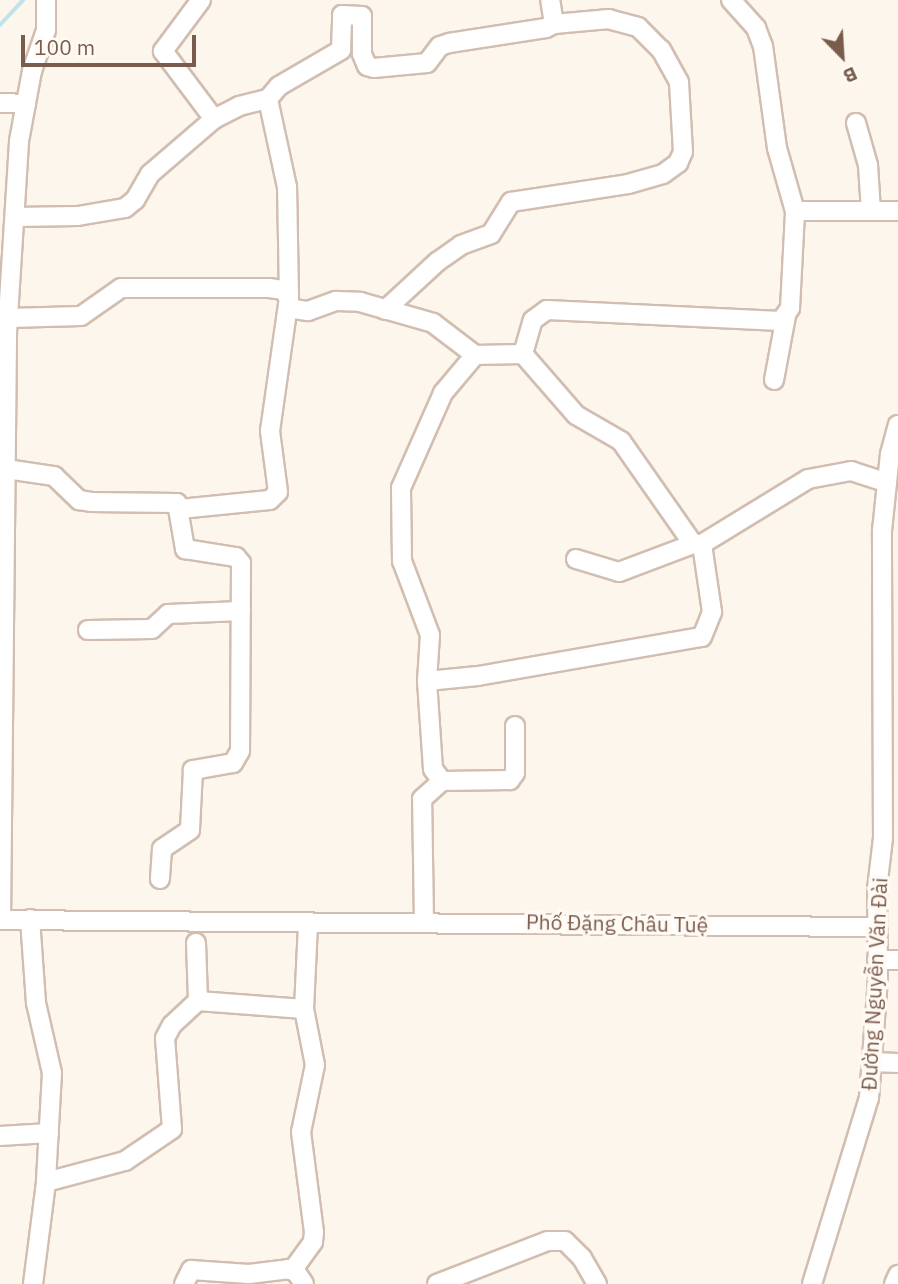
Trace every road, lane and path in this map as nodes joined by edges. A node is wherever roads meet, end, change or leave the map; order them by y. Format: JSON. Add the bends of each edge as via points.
{"nodes":[{"id":1,"x":46,"y":0,"type":"edge"},
{"id":2,"x":201,"y":0,"type":"edge"},
{"id":3,"x":550,"y":0,"type":"edge"},
{"id":4,"x":731,"y":0,"type":"edge"},
{"id":5,"x":554,"y":24,"type":"junction"},
{"id":6,"x":268,"y":99,"type":"junction"},
{"id":7,"x":0,"y":103,"type":"edge"},
{"id":8,"x":26,"y":104,"type":"junction"},
{"id":9,"x":214,"y":119,"type":"junction"},
{"id":10,"x":856,"y":123,"type":"dead end"},
{"id":11,"x":795,"y":211,"type":"junction"},
{"id":12,"x":871,"y":211,"type":"junction"},
{"id":13,"x":898,"y":211,"type":"edge"},
{"id":14,"x":15,"y":217,"type":"junction"},
{"id":15,"x":289,"y":303,"type":"junction"},
{"id":16,"x":385,"y":310,"type":"junction"},
{"id":17,"x":786,"y":316,"type":"junction"},
{"id":18,"x":5,"y":328,"type":"edge"},
{"id":19,"x":523,"y":354,"type":"junction"},
{"id":20,"x":475,"y":355,"type":"junction"},
{"id":21,"x":774,"y":380,"type":"dead end"},
{"id":22,"x":898,"y":425,"type":"edge"},
{"id":23,"x":6,"y":468,"type":"junction"},
{"id":24,"x":887,"y":483,"type":"junction"},
{"id":25,"x":180,"y":509,"type":"junction"},
{"id":26,"x":698,"y":544,"type":"junction"},
{"id":27,"x":576,"y":559,"type":"dead end"},
{"id":28,"x":242,"y":611,"type":"junction"},
{"id":29,"x":88,"y":630,"type":"dead end"},
{"id":30,"x":891,"y":660,"type":"edge"},
{"id":31,"x":427,"y":681,"type":"junction"},
{"id":32,"x":515,"y":726,"type":"dead end"},
{"id":33,"x":891,"y":733,"type":"edge"},
{"id":34,"x":442,"y":781,"type":"junction"},
{"id":35,"x":890,"y":852,"type":"edge"},
{"id":36,"x":160,"y":879,"type":"dead end"},
{"id":37,"x":30,"y":919,"type":"junction"},
{"id":38,"x":0,"y":920,"type":"edge"},
{"id":39,"x":424,"y":920,"type":"junction"},
{"id":40,"x":311,"y":923,"type":"junction"},
{"id":41,"x":875,"y":927,"type":"junction"},
{"id":42,"x":196,"y":943,"type":"dead end"},
{"id":43,"x":877,"y":960,"type":"junction"},
{"id":44,"x":898,"y":960,"type":"edge"},
{"id":45,"x":198,"y":1001,"type":"junction"},
{"id":46,"x":304,"y":1009,"type":"junction"},
{"id":47,"x":872,"y":1062,"type":"junction"},
{"id":48,"x":898,"y":1063,"type":"edge"},
{"id":49,"x":48,"y":1133,"type":"junction"},
{"id":50,"x":0,"y":1136,"type":"edge"},
{"id":51,"x":46,"y":1182,"type":"junction"},
{"id":52,"x":898,"y":1275,"type":"edge"},
{"id":53,"x":298,"y":1277,"type":"edge"},
{"id":54,"x":817,"y":1282,"type":"edge"},
{"id":55,"x":33,"y":1284,"type":"edge"},
{"id":56,"x":184,"y":1284,"type":"edge"},
{"id":57,"x":437,"y":1284,"type":"edge"},
{"id":58,"x":597,"y":1284,"type":"edge"},
{"id":59,"x":894,"y":1284,"type":"edge"}],
"edges":[{"from":1,"to":8,"type":"street","via":[[46,30]]},
{"from":2,"to":9,"type":"street","via":[[163,51]]},
{"from":3,"to":5,"type":"street"},
{"from":4,"to":11,"type":"street","via":[[756,28],[763,46],[778,148]]},
{"from":5,"to":6,"type":"street","via":[[444,44],[428,63],[374,68],[367,66],[362,54],[362,16],[345,15],[340,17],[344,45],[336,54],[286,81]]},
{"from":5,"to":16,"type":"street","via":[[609,19],[638,27],[661,50],[679,82],[683,152],[678,163],[663,174],[628,184],[511,202],[491,234],[461,245],[437,262]]},
{"from":6,"to":9,"type":"street","via":[[239,106]]},
{"from":6,"to":15,"type":"street","via":[[287,187]]},
{"from":7,"to":8,"type":"street"},
{"from":8,"to":14,"type":"street"},
{"from":9,"to":14,"type":"street","via":[[150,174],[125,208],[78,216]]},
{"from":10,"to":12,"type":"street","via":[[868,165]]},
{"from":11,"to":12,"type":"street"},
{"from":11,"to":17,"type":"street"},
{"from":12,"to":13,"type":"street"},
{"from":14,"to":18,"type":"street"},
{"from":15,"to":16,"type":"street","via":[[308,311],[336,301]]},
{"from":15,"to":18,"type":"street","via":[[283,290],[269,288],[121,288],[81,316]]},
{"from":15,"to":25,"type":"street","via":[[270,431],[278,492],[270,500]]},
{"from":16,"to":20,"type":"street","via":[[433,323]]},
{"from":17,"to":19,"type":"street","via":[[781,321],[547,310],[533,320]]},
{"from":17,"to":21,"type":"street"},
{"from":18,"to":23,"type":"street"},
{"from":19,"to":20,"type":"street"},
{"from":19,"to":26,"type":"street","via":[[576,415],[621,441]]},
{"from":20,"to":31,"type":"street","via":[[443,393],[401,488],[402,561],[430,635]]},
{"from":22,"to":24,"type":"street","name":"Đường Nguyễn Văn Đài"},
{"from":23,"to":25,"type":"street","via":[[54,476],[79,500],[159,501],[177,503]]},
{"from":23,"to":38,"type":"street"},
{"from":24,"to":26,"type":"street","via":[[851,471],[808,479]]},
{"from":24,"to":30,"type":"street","name":"Đường Nguyễn Văn Đài","via":[[882,531]]},
{"from":25,"to":28,"type":"street","via":[[185,549],[236,557],[241,563]]},
{"from":26,"to":27,"type":"street","via":[[619,572]]},
{"from":26,"to":31,"type":"street","via":[[712,612],[702,637]]},
{"from":28,"to":29,"type":"street","via":[[168,614],[152,629]]},
{"from":28,"to":36,"type":"street","via":[[240,751],[233,763],[193,770],[190,830],[163,849]]},
{"from":30,"to":33,"type":"street","name":"Đường Nguyễn Văn Đài"},
{"from":31,"to":34,"type":"street","via":[[433,769]]},
{"from":32,"to":34,"type":"street","via":[[515,773],[510,780]]},
{"from":33,"to":35,"type":"street","name":"Đường Nguyễn Văn Đài"},
{"from":34,"to":39,"type":"street","via":[[422,799]]},
{"from":35,"to":41,"type":"street","name":"Đường Nguyễn Văn Đài"},
{"from":37,"to":38,"type":"street"},
{"from":37,"to":40,"type":"street"},
{"from":37,"to":49,"type":"street","via":[[36,1003],[52,1073]]},
{"from":39,"to":40,"type":"street","name":"Phố Đặng Châu Tuệ"},
{"from":39,"to":41,"type":"street","name":"Phố Đặng Châu Tuệ"},
{"from":40,"to":46,"type":"street"},
{"from":41,"to":43,"type":"street","name":"Đường Nguyễn Văn Đài"},
{"from":42,"to":45,"type":"street"},
{"from":43,"to":44,"type":"street"},
{"from":43,"to":47,"type":"street","name":"Đường Nguyễn Văn Đài"},
{"from":45,"to":46,"type":"street"},
{"from":45,"to":51,"type":"street","via":[[165,1038],[172,1129],[167,1136],[125,1161]]},
{"from":46,"to":53,"type":"street","via":[[315,1065],[301,1132],[314,1232]]},
{"from":47,"to":48,"type":"street"},
{"from":47,"to":54,"type":"street","name":"Đường Nguyễn Văn Đài","via":[[869,1098]]},
{"from":49,"to":50,"type":"street"},
{"from":49,"to":51,"type":"street"},
{"from":51,"to":55,"type":"street"},
{"from":52,"to":59,"type":"street"},
{"from":53,"to":56,"type":"street","via":[[191,1270]]},
{"from":57,"to":58,"type":"street","via":[[548,1241],[565,1241]]}]}
